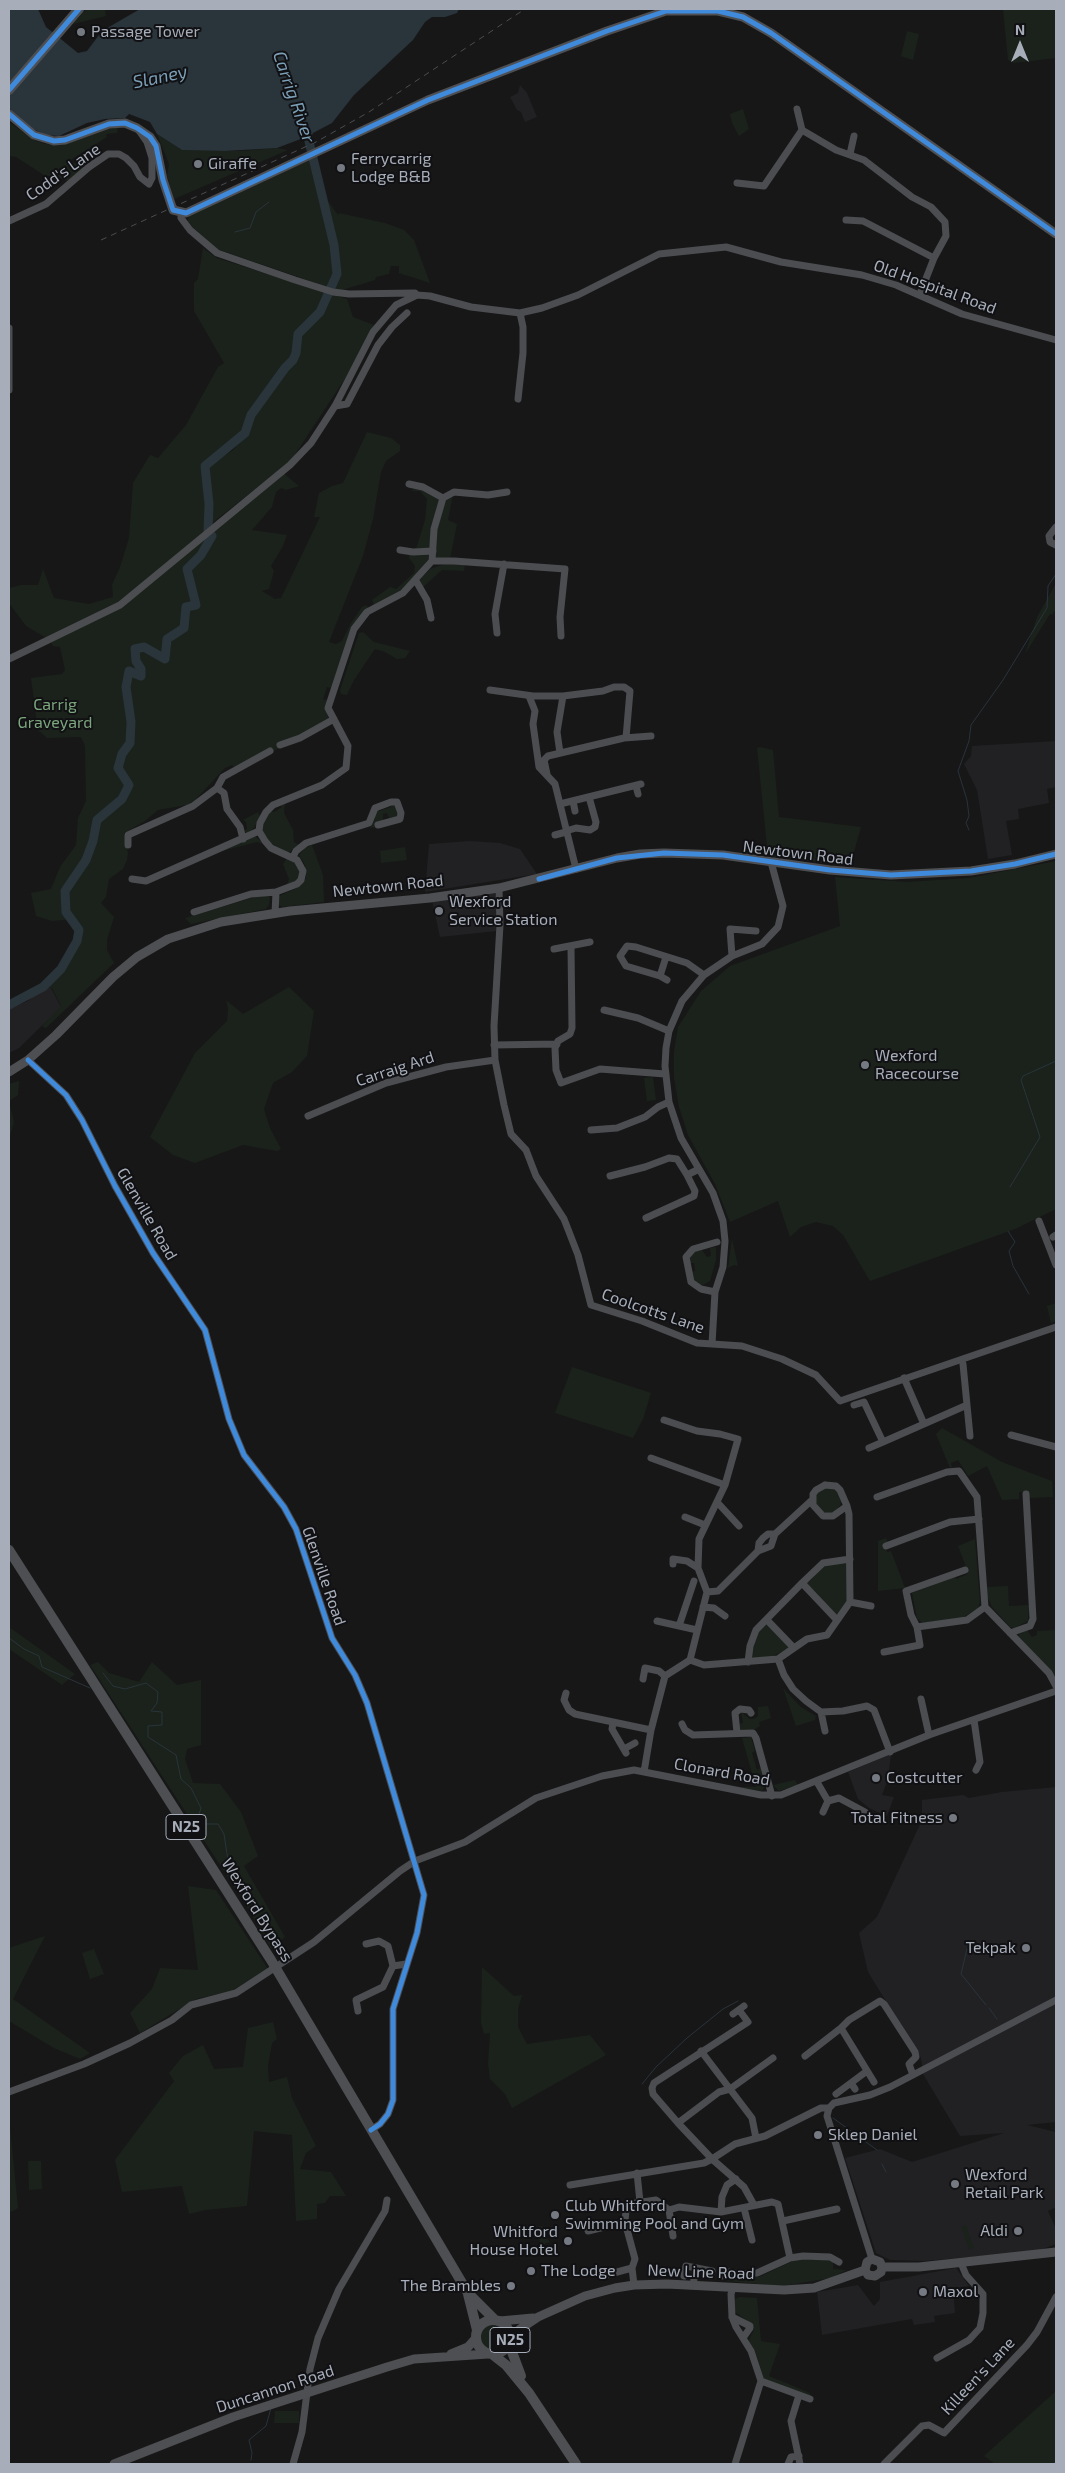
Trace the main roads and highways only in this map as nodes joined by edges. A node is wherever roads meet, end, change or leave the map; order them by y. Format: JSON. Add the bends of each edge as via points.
{"nodes":[{"id":1,"x":79,"y":9,"type":"edge"},
{"id":2,"x":9,"y":90,"type":"edge"},
{"id":3,"x":9,"y":114,"type":"edge"},
{"id":4,"x":1056,"y":234,"type":"edge"},
{"id":5,"x":1056,"y":854,"type":"edge"},
{"id":6,"x":9,"y":1072,"type":"edge"},
{"id":7,"x":9,"y":1550,"type":"edge"},
{"id":8,"x":1056,"y":2252,"type":"edge"},
{"id":9,"x":882,"y":2267,"type":"junction"},
{"id":10,"x":865,"y":2270,"type":"junction"},
{"id":11,"x":468,"y":2294,"type":"junction"},
{"id":12,"x":538,"y":2317,"type":"junction"},
{"id":13,"x":498,"y":2320,"type":"junction"},
{"id":14,"x":477,"y":2334,"type":"junction"},
{"id":15,"x":510,"y":2341,"type":"junction"},
{"id":16,"x":490,"y":2354,"type":"junction"},
{"id":17,"x":449,"y":2355,"type":"junction"},
{"id":18,"x":529,"y":2393,"type":"junction"},
{"id":19,"x":114,"y":2464,"type":"edge"},
{"id":20,"x":576,"y":2464,"type":"edge"}],
"edges":[{"from":1,"to":2,"type":"highway"},
{"from":3,"to":4,"type":"main road","via":[[34,135],[54,141],[109,124],[125,123],[137,128],[153,141],[171,205],[173,210],[181,213],[201,207],[428,100],[651,15],[682,9],[718,11],[743,17],[771,33]]},
{"from":5,"to":6,"type":"main road","name":"Newtown Road","via":[[999,867],[932,874],[860,873],[724,856],[664,853],[618,858],[499,888],[430,898],[351,904],[204,926],[153,947],[113,977],[56,1035]]},
{"from":7,"to":11,"type":"highway","name":"Wexford Bypass","number":"N25","via":[[281,1976]]},
{"from":8,"to":9,"type":"main road","via":[[919,2267]]},
{"from":9,"to":10,"type":"main road","via":[[875,2276],[868,2275]]},
{"from":9,"to":10,"type":"main road","via":[[880,2262],[872,2259],[867,2262]]},
{"from":10,"to":12,"type":"main road","name":"New Line Road","via":[[814,2288],[784,2290],[634,2285],[592,2294]]},
{"from":11,"to":13,"type":"highway","name":"Wexford Bypass","number":"N25"},
{"from":11,"to":14,"type":"highway","name":"Wexford Bypass","number":"N25"},
{"from":12,"to":13,"type":"main road","name":"New Line Road","via":[[523,2321]]},
{"from":12,"to":15,"type":"main road","name":"New Line Road","via":[[520,2329]]},
{"from":13,"to":14,"type":"highway","number":"N25","via":[[484,2322]]},
{"from":13,"to":15,"type":"highway","number":"N25","via":[[508,2328]]},
{"from":14,"to":16,"type":"highway","number":"N25","via":[[480,2348]]},
{"from":14,"to":17,"type":"main road","name":"Duncannon Road","via":[[468,2347]]},
{"from":15,"to":16,"type":"highway","number":"N25","via":[[502,2352]]},
{"from":15,"to":18,"type":"highway","number":"N25","via":[[514,2362]]},
{"from":16,"to":17,"type":"main road","name":"Duncannon Road"},
{"from":16,"to":18,"type":"highway","number":"N25","via":[[506,2365]]},
{"from":17,"to":19,"type":"main road","name":"Duncannon Road","via":[[414,2359],[233,2417]]},
{"from":18,"to":20,"type":"highway","number":"N25"}]}
